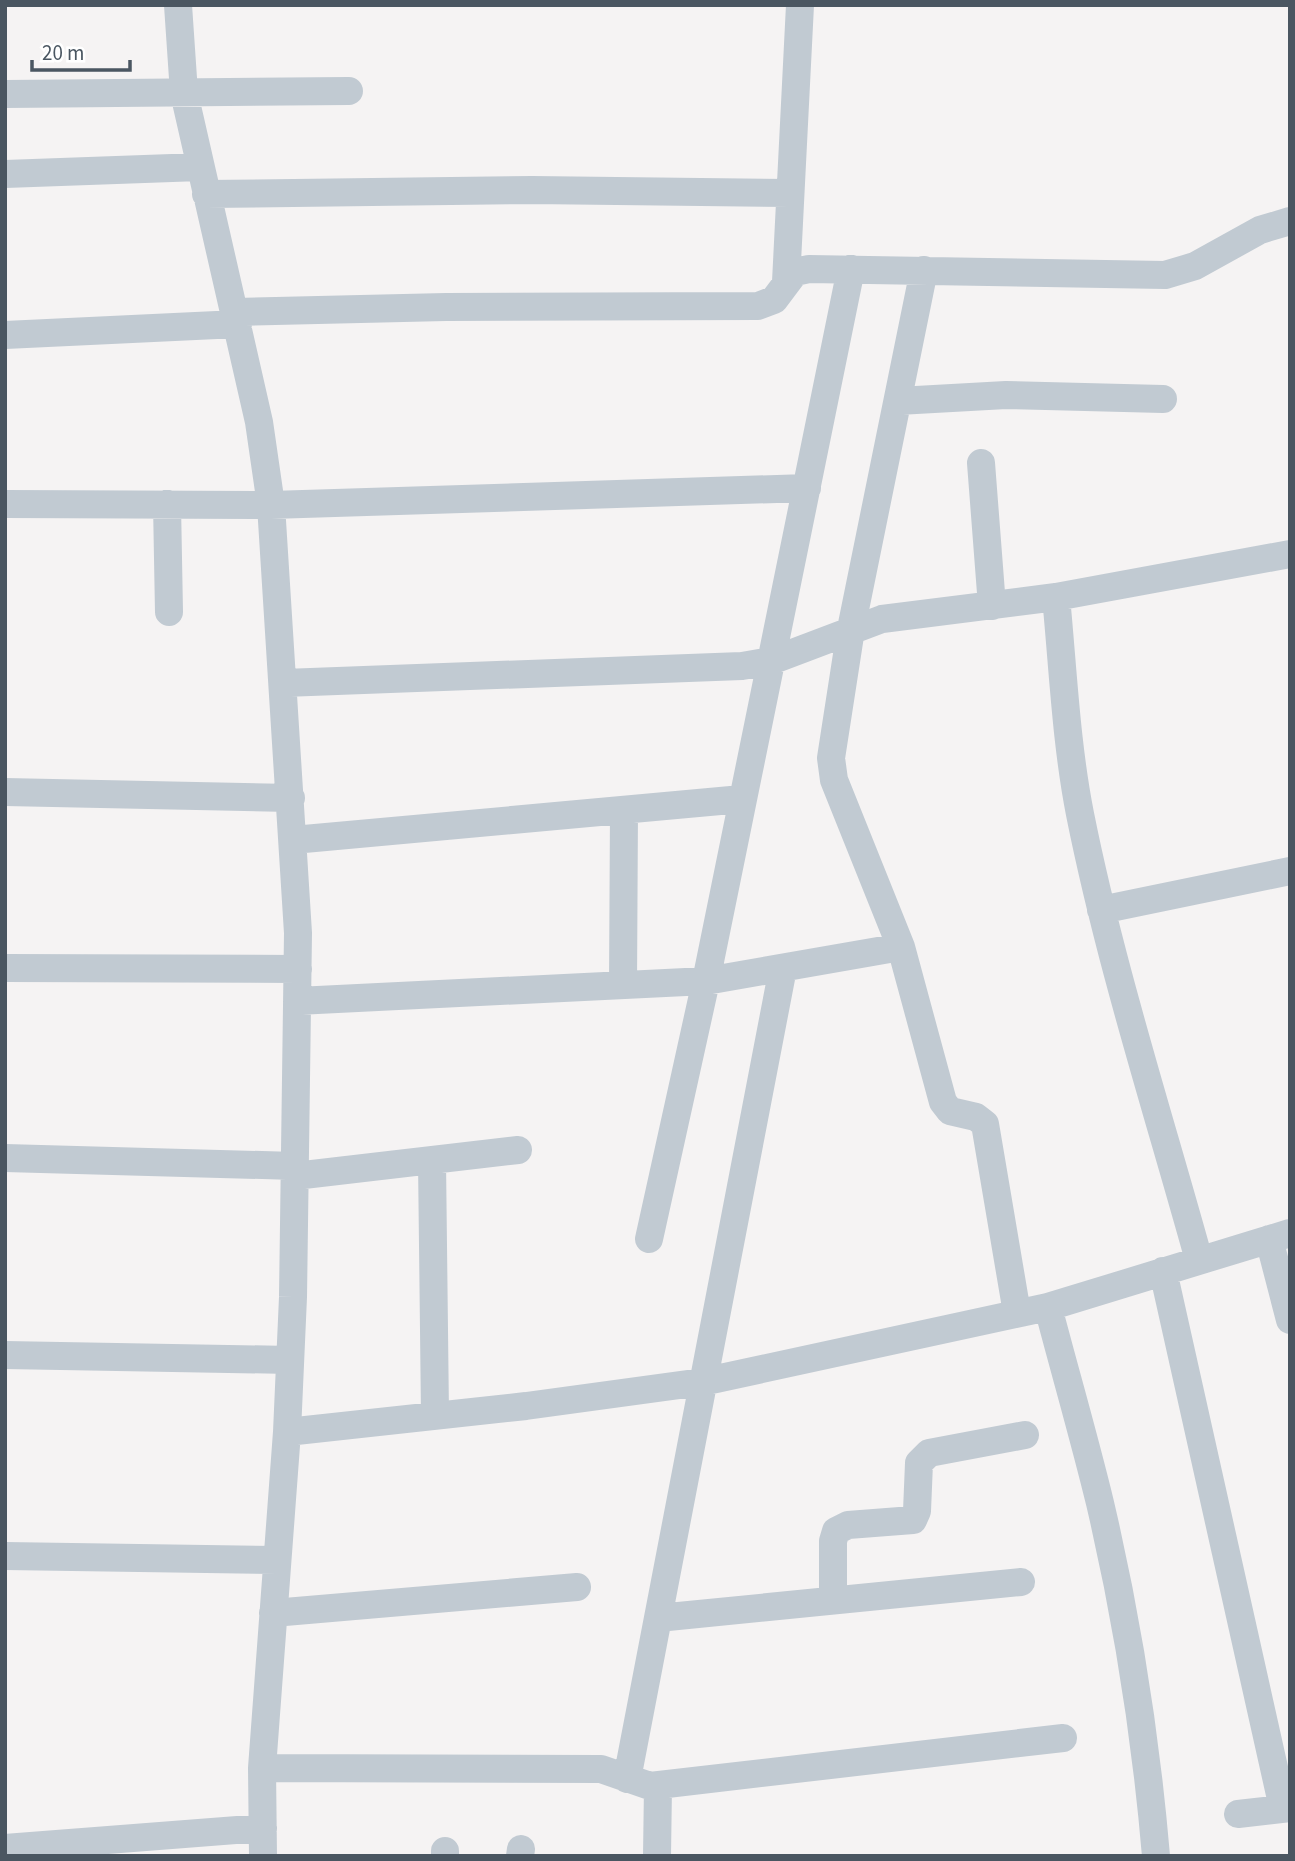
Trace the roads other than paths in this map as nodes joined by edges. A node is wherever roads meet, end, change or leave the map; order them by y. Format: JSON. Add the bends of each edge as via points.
{"nodes":[{"id":1,"x":177,"y":5,"type":"edge"},
{"id":2,"x":800,"y":5,"type":"edge"},
{"id":3,"x":349,"y":91,"type":"dead end"},
{"id":4,"x":184,"y":93,"type":"junction"},
{"id":5,"x":5,"y":94,"type":"edge"},
{"id":6,"x":5,"y":174,"type":"edge"},
{"id":7,"x":203,"y":181,"type":"junction"},
{"id":8,"x":790,"y":193,"type":"junction"},
{"id":9,"x":1290,"y":221,"type":"edge"},
{"id":10,"x":851,"y":269,"type":"junction"},
{"id":11,"x":924,"y":270,"type":"junction"},
{"id":12,"x":786,"y":282,"type":"junction"},
{"id":13,"x":237,"y":318,"type":"junction"},
{"id":14,"x":5,"y":335,"type":"edge"},
{"id":15,"x":1163,"y":399,"type":"dead end"},
{"id":16,"x":898,"y":401,"type":"junction"},
{"id":17,"x":981,"y":463,"type":"dead end"},
{"id":18,"x":807,"y":488,"type":"junction"},
{"id":19,"x":5,"y":504,"type":"edge"},
{"id":20,"x":167,"y":504,"type":"junction"},
{"id":21,"x":271,"y":505,"type":"junction"},
{"id":22,"x":1290,"y":554,"type":"edge"},
{"id":23,"x":1056,"y":597,"type":"junction"},
{"id":24,"x":992,"y":606,"type":"junction"},
{"id":25,"x":169,"y":612,"type":"dead end"},
{"id":26,"x":851,"y":629,"type":"junction"},
{"id":27,"x":771,"y":661,"type":"junction"},
{"id":28,"x":284,"y":683,"type":"junction"},
{"id":29,"x":5,"y":792,"type":"edge"},
{"id":30,"x":290,"y":798,"type":"junction"},
{"id":31,"x":742,"y":799,"type":"junction"},
{"id":32,"x":624,"y":810,"type":"junction"},
{"id":33,"x":293,"y":840,"type":"junction"},
{"id":34,"x":1290,"y":871,"type":"edge"},
{"id":35,"x":1101,"y":910,"type":"junction"},
{"id":36,"x":901,"y":947,"type":"junction"},
{"id":37,"x":5,"y":968,"type":"edge"},
{"id":38,"x":783,"y":968,"type":"junction"},
{"id":39,"x":298,"y":969,"type":"junction"},
{"id":40,"x":706,"y":981,"type":"junction"},
{"id":41,"x":624,"y":985,"type":"junction"},
{"id":42,"x":298,"y":1001,"type":"junction"},
{"id":43,"x":518,"y":1150,"type":"dead end"},
{"id":44,"x":5,"y":1158,"type":"edge"},
{"id":45,"x":432,"y":1160,"type":"junction"},
{"id":46,"x":295,"y":1171,"type":"junction"},
{"id":47,"x":1279,"y":1236,"type":"edge"},
{"id":48,"x":649,"y":1239,"type":"dead end"},
{"id":49,"x":1199,"y":1260,"type":"junction"},
{"id":50,"x":1163,"y":1271,"type":"junction"},
{"id":51,"x":1048,"y":1307,"type":"junction"},
{"id":52,"x":1017,"y":1313,"type":"junction"},
{"id":53,"x":1290,"y":1320,"type":"edge"},
{"id":54,"x":5,"y":1356,"type":"edge"},
{"id":55,"x":290,"y":1360,"type":"junction"},
{"id":56,"x":702,"y":1382,"type":"junction"},
{"id":57,"x":435,"y":1415,"type":"junction"},
{"id":58,"x":287,"y":1432,"type":"junction"},
{"id":59,"x":1025,"y":1435,"type":"dead end"},
{"id":60,"x":5,"y":1556,"type":"edge"},
{"id":61,"x":277,"y":1560,"type":"junction"},
{"id":62,"x":1021,"y":1581,"type":"dead end"},
{"id":63,"x":577,"y":1587,"type":"dead end"},
{"id":64,"x":834,"y":1600,"type":"junction"},
{"id":65,"x":273,"y":1612,"type":"junction"},
{"id":66,"x":658,"y":1618,"type":"junction"},
{"id":67,"x":1278,"y":1725,"type":"edge"},
{"id":68,"x":1063,"y":1738,"type":"dead end"},
{"id":69,"x":262,"y":1769,"type":"junction"},
{"id":70,"x":627,"y":1779,"type":"junction"},
{"id":71,"x":658,"y":1786,"type":"junction"},
{"id":72,"x":1287,"y":1808,"type":"edge"},
{"id":73,"x":1238,"y":1814,"type":"dead end"},
{"id":74,"x":263,"y":1828,"type":"junction"},
{"id":75,"x":5,"y":1848,"type":"edge"},
{"id":76,"x":263,"y":1856,"type":"edge"},
{"id":77,"x":657,"y":1856,"type":"edge"},
{"id":78,"x":1156,"y":1856,"type":"edge"}],
"edges":[{"from":1,"to":4,"type":"street"},
{"from":2,"to":8,"type":"street"},
{"from":3,"to":4,"type":"street"},
{"from":4,"to":5,"type":"street"},
{"from":4,"to":7,"type":"street"},
{"from":6,"to":7,"type":"street"},
{"from":7,"to":8,"type":"street"},
{"from":7,"to":13,"type":"street"},
{"from":8,"to":12,"type":"street"},
{"from":9,"to":11,"type":"street","via":[[1260,230],[1195,266],[1165,275]]},
{"from":10,"to":11,"type":"street"},
{"from":10,"to":12,"type":"street","via":[[801,270]]},
{"from":10,"to":18,"type":"street"},
{"from":11,"to":16,"type":"street"},
{"from":12,"to":13,"type":"street","via":[[774,300],[758,306],[446,307]]},
{"from":13,"to":14,"type":"street"},
{"from":13,"to":21,"type":"street"},
{"from":15,"to":16,"type":"street","via":[[1006,395]]},
{"from":16,"to":26,"type":"street"},
{"from":17,"to":24,"type":"street"},
{"from":18,"to":21,"type":"street"},
{"from":18,"to":27,"type":"street"},
{"from":19,"to":20,"type":"street"},
{"from":20,"to":21,"type":"street"},
{"from":20,"to":25,"type":"street"},
{"from":21,"to":28,"type":"street"},
{"from":22,"to":23,"type":"street"},
{"from":23,"to":24,"type":"street"},
{"from":23,"to":35,"type":"street","via":[[1070,746]]},
{"from":24,"to":26,"type":"street","via":[[882,620]]},
{"from":26,"to":27,"type":"street"},
{"from":26,"to":36,"type":"street","via":[[832,769]]},
{"from":27,"to":28,"type":"street","via":[[742,666]]},
{"from":27,"to":31,"type":"street"},
{"from":28,"to":30,"type":"street"},
{"from":29,"to":30,"type":"street"},
{"from":30,"to":33,"type":"street"},
{"from":31,"to":32,"type":"street"},
{"from":31,"to":40,"type":"street"},
{"from":32,"to":33,"type":"street"},
{"from":32,"to":41,"type":"street"},
{"from":33,"to":39,"type":"street"},
{"from":34,"to":35,"type":"street"},
{"from":35,"to":49,"type":"street"},
{"from":36,"to":38,"type":"street"},
{"from":36,"to":52,"type":"street","via":[[943,1102],[950,1111],[982,1119],[987,1129]]},
{"from":37,"to":39,"type":"street"},
{"from":38,"to":40,"type":"street"},
{"from":38,"to":56,"type":"street"},
{"from":39,"to":42,"type":"street"},
{"from":40,"to":41,"type":"street"},
{"from":40,"to":48,"type":"street"},
{"from":41,"to":42,"type":"street"},
{"from":42,"to":46,"type":"street"},
{"from":43,"to":45,"type":"street"},
{"from":44,"to":46,"type":"street"},
{"from":45,"to":46,"type":"street"},
{"from":45,"to":57,"type":"street"},
{"from":46,"to":55,"type":"street"},
{"from":47,"to":49,"type":"street"},
{"from":47,"to":53,"type":"street"},
{"from":49,"to":50,"type":"street"},
{"from":50,"to":51,"type":"street"},
{"from":50,"to":67,"type":"street"},
{"from":51,"to":52,"type":"street"},
{"from":51,"to":78,"type":"street","via":[[1100,1504],[1127,1644]]},
{"from":52,"to":56,"type":"street"},
{"from":54,"to":55,"type":"street"},
{"from":55,"to":58,"type":"street"},
{"from":56,"to":57,"type":"street"},
{"from":56,"to":66,"type":"street"},
{"from":57,"to":58,"type":"street"},
{"from":58,"to":61,"type":"street"},
{"from":59,"to":64,"type":"street","via":[[929,1453],[919,1463],[913,1520],[848,1525],[836,1531]]},
{"from":60,"to":61,"type":"street"},
{"from":61,"to":65,"type":"street"},
{"from":62,"to":64,"type":"street"},
{"from":63,"to":65,"type":"street"},
{"from":64,"to":66,"type":"street"},
{"from":65,"to":69,"type":"street"},
{"from":66,"to":70,"type":"street"},
{"from":67,"to":72,"type":"street"},
{"from":68,"to":71,"type":"street"},
{"from":69,"to":70,"type":"street","via":[[601,1769]]},
{"from":69,"to":74,"type":"street"},
{"from":70,"to":71,"type":"street"},
{"from":71,"to":77,"type":"street"},
{"from":72,"to":73,"type":"street"},
{"from":74,"to":75,"type":"street"},
{"from":74,"to":76,"type":"street"}]}
